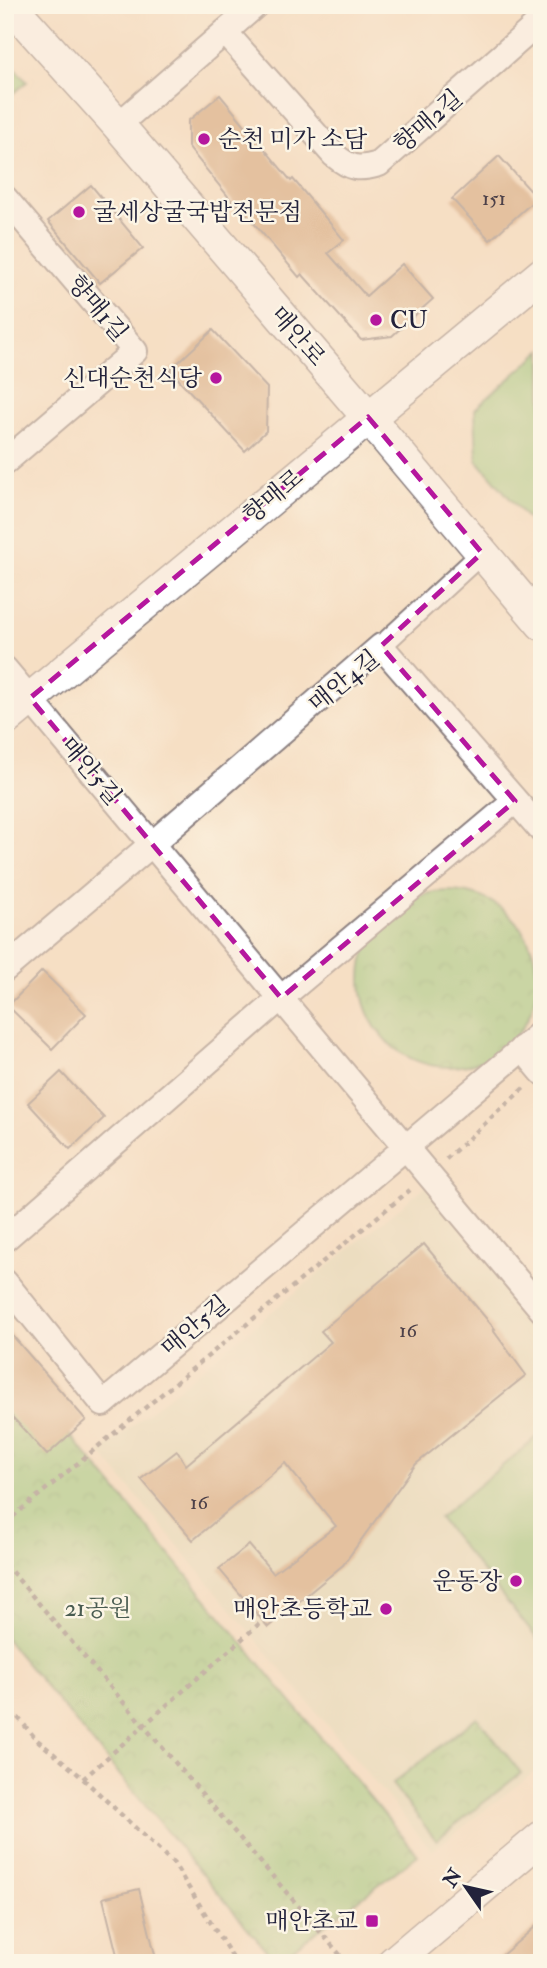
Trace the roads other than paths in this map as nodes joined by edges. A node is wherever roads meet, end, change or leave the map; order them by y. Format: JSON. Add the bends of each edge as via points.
{"nodes":[{"id":1,"x":10,"y":5,"type":"edge"},
{"id":2,"x":256,"y":5,"type":"edge"},
{"id":3,"x":542,"y":20,"type":"edge"},
{"id":4,"x":225,"y":32,"type":"junction"},
{"id":5,"x":118,"y":125,"type":"junction"},
{"id":6,"x":5,"y":198,"type":"edge"},
{"id":7,"x":542,"y":274,"type":"edge"},
{"id":8,"x":368,"y":417,"type":"junction"},
{"id":9,"x":5,"y":462,"type":"edge"},
{"id":10,"x":482,"y":553,"type":"junction"},
{"id":11,"x":542,"y":624,"type":"edge"},
{"id":12,"x":381,"y":646,"type":"junction"},
{"id":13,"x":5,"y":669,"type":"edge"},
{"id":14,"x":30,"y":698,"type":"junction"},
{"id":15,"x":5,"y":720,"type":"edge"},
{"id":16,"x":515,"y":801,"type":"junction"},
{"id":17,"x":542,"y":831,"type":"edge"},
{"id":18,"x":152,"y":845,"type":"junction"},
{"id":19,"x":5,"y":969,"type":"edge"},
{"id":20,"x":281,"y":998,"type":"junction"},
{"id":21,"x":542,"y":1032,"type":"edge"},
{"id":22,"x":522,"y":1048,"type":"junction"},
{"id":23,"x":537,"y":1077,"type":"edge"},
{"id":24,"x":406,"y":1147,"type":"junction"},
{"id":25,"x":5,"y":1239,"type":"edge"},
{"id":26,"x":5,"y":1282,"type":"edge"},
{"id":27,"x":542,"y":1310,"type":"edge"},
{"id":28,"x":542,"y":1837,"type":"edge"},
{"id":29,"x":393,"y":1963,"type":"edge"}],
"edges":[{"from":1,"to":5,"type":"street","name":"매안로"},
{"from":2,"to":4,"type":"street"},
{"from":3,"to":4,"type":"street","name":"향매2길","via":[[379,164],[363,168],[348,166],[334,155]]},
{"from":4,"to":5,"type":"street"},
{"from":5,"to":8,"type":"street","name":"매안로"},
{"from":6,"to":9,"type":"street","name":"향매1길","via":[[135,351]]},
{"from":7,"to":8,"type":"street","name":"향매로"},
{"from":8,"to":10,"type":"street","name":"매안로"},
{"from":8,"to":14,"type":"street","name":"향매로"},
{"from":10,"to":11,"type":"street","name":"매안로"},
{"from":10,"to":12,"type":"street"},
{"from":12,"to":16,"type":"street","name":"매안4길"},
{"from":12,"to":18,"type":"street","name":"매안4길"},
{"from":13,"to":14,"type":"street"},
{"from":14,"to":15,"type":"street","name":"향매로"},
{"from":14,"to":18,"type":"street","name":"매안5길"},
{"from":16,"to":17,"type":"street","name":"매안4길"},
{"from":16,"to":20,"type":"street"},
{"from":18,"to":19,"type":"street"},
{"from":18,"to":20,"type":"street","name":"매안5길"},
{"from":20,"to":24,"type":"street","name":"매안5길"},
{"from":20,"to":25,"type":"street"},
{"from":21,"to":22,"type":"street"},
{"from":22,"to":23,"type":"street"},
{"from":22,"to":24,"type":"street"},
{"from":24,"to":26,"type":"street","name":"매안5길","via":[[103,1404]]},
{"from":24,"to":27,"type":"street","name":"매안5길"},
{"from":28,"to":29,"type":"street"}]}
